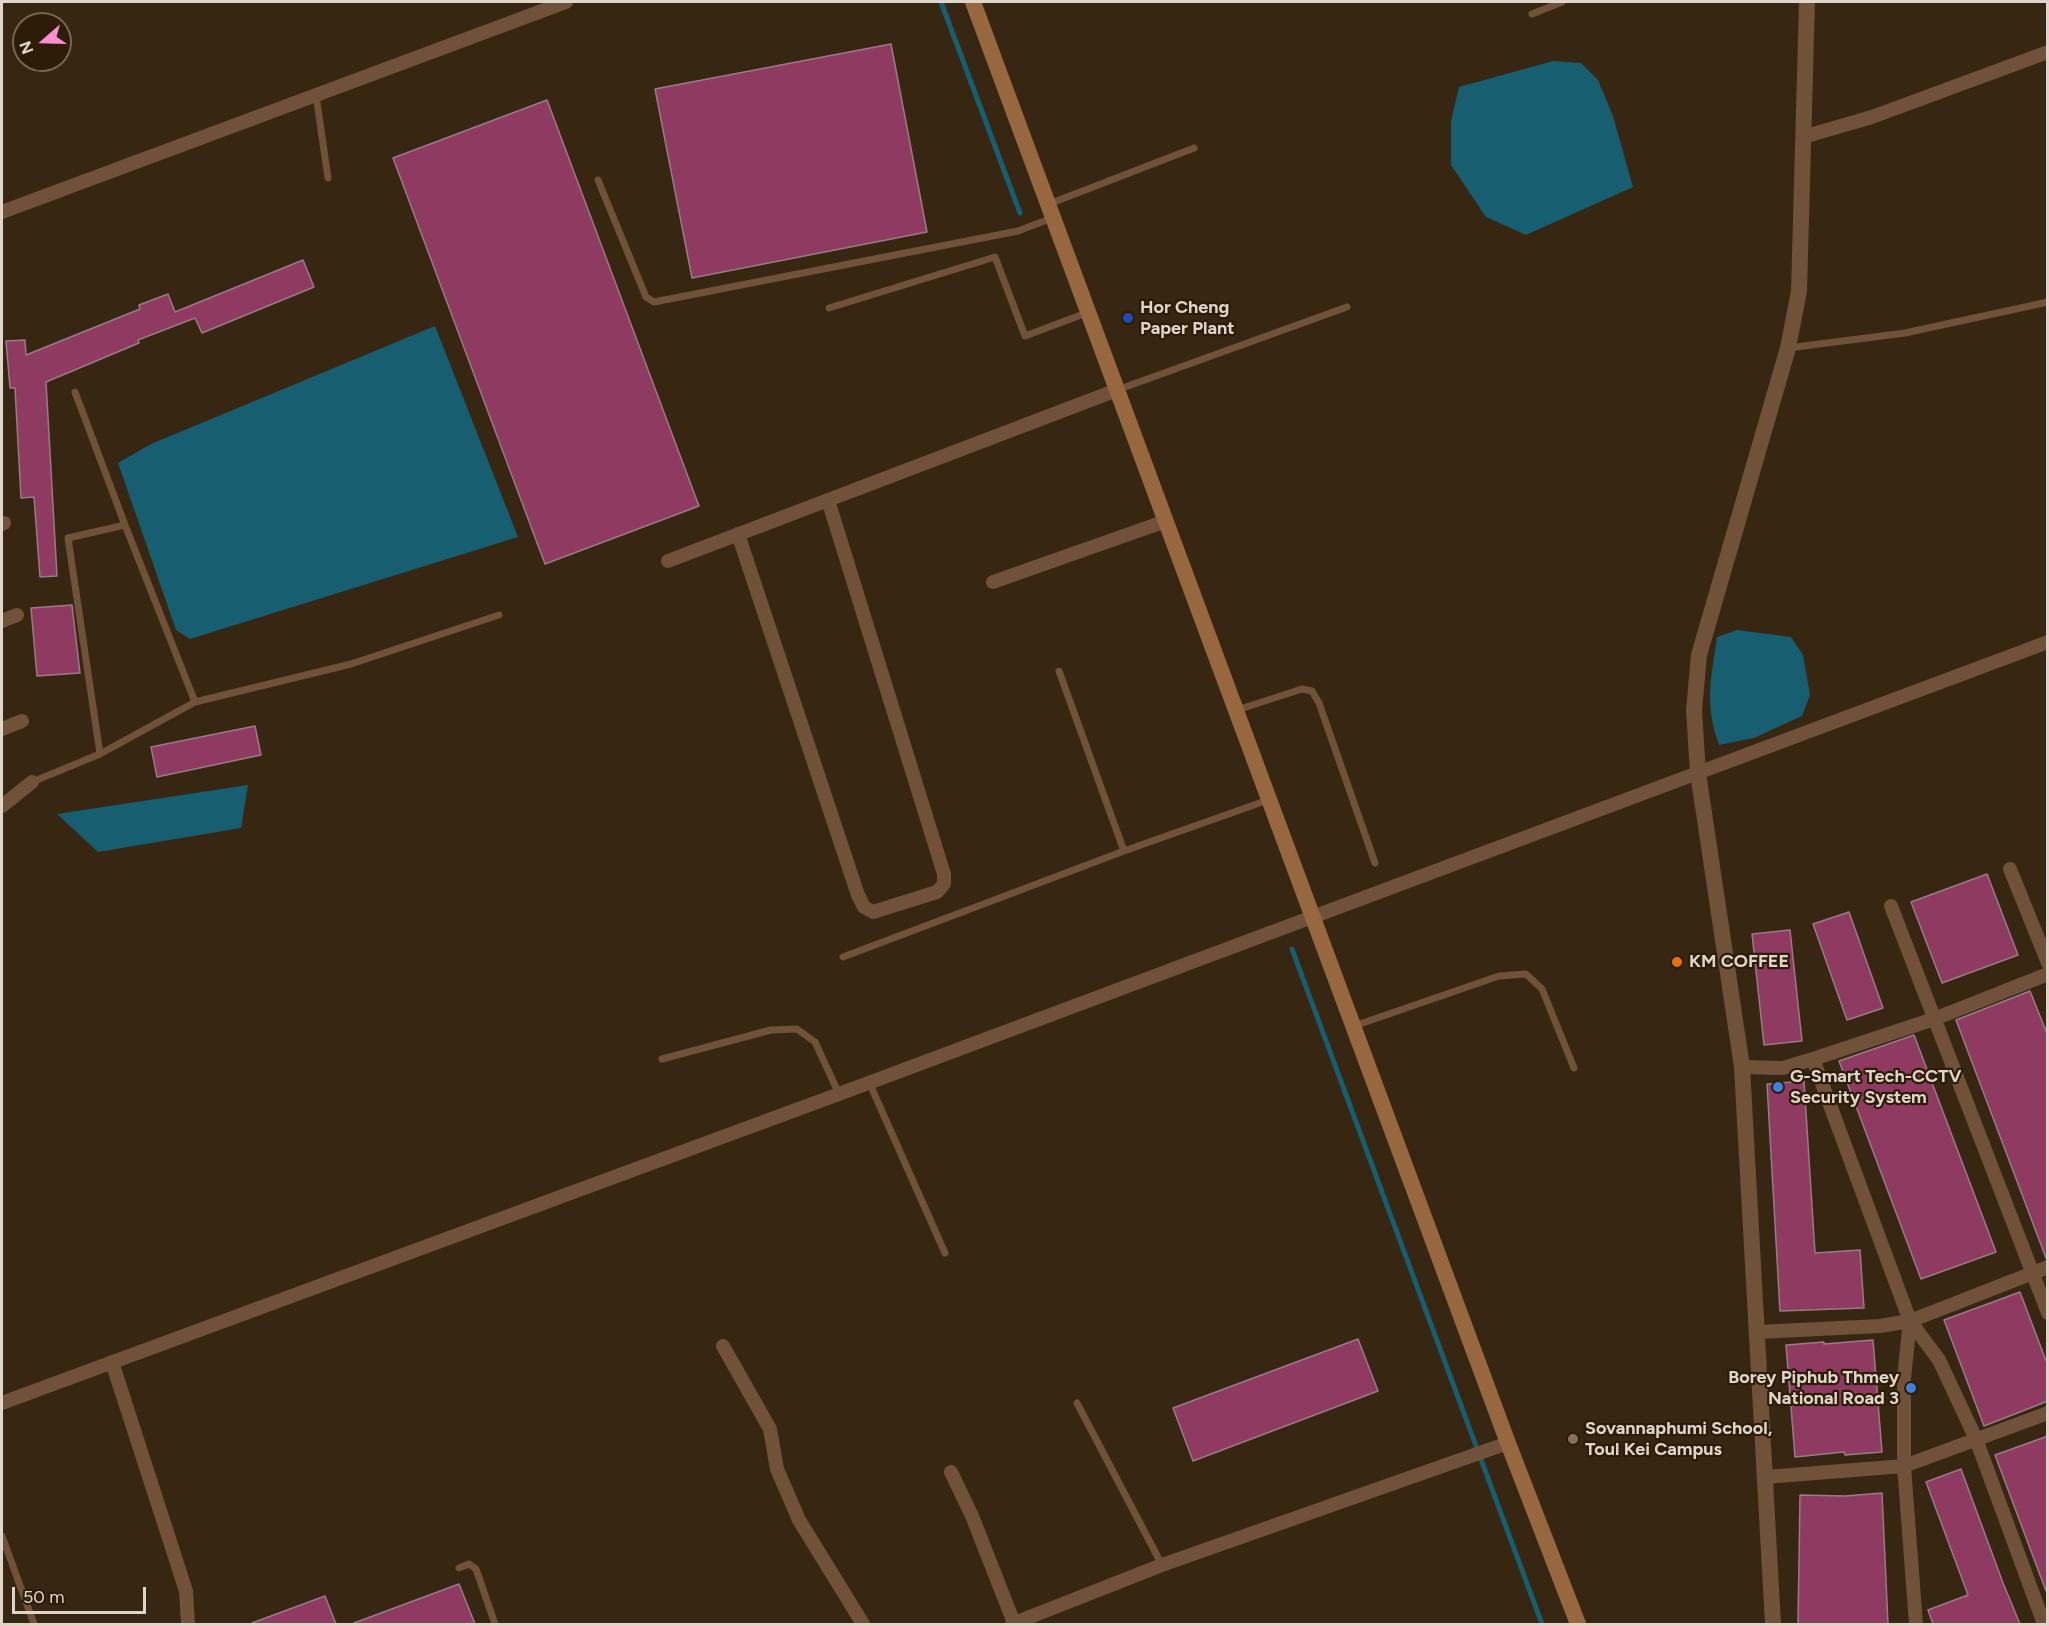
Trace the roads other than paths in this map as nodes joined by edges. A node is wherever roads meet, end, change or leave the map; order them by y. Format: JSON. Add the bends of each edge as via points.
{"nodes":[{"id":1,"x":566,"y":2,"type":"edge"},
{"id":2,"x":973,"y":2,"type":"edge"},
{"id":3,"x":1562,"y":2,"type":"edge"},
{"id":4,"x":1807,"y":2,"type":"edge"},
{"id":5,"x":1532,"y":14,"type":"dead end"},
{"id":6,"x":2048,"y":52,"type":"edge"},
{"id":7,"x":316,"y":95,"type":"junction"},
{"id":8,"x":1803,"y":137,"type":"junction"},
{"id":9,"x":1194,"y":148,"type":"dead end"},
{"id":10,"x":328,"y":178,"type":"dead end"},
{"id":11,"x":598,"y":180,"type":"dead end"},
{"id":12,"x":1051,"y":211,"type":"junction"},
{"id":13,"x":2,"y":212,"type":"edge"},
{"id":14,"x":2048,"y":302,"type":"edge"},
{"id":15,"x":1347,"y":307,"type":"dead end"},
{"id":16,"x":829,"y":308,"type":"dead end"},
{"id":17,"x":1089,"y":312,"type":"junction"},
{"id":18,"x":1788,"y":348,"type":"junction"},
{"id":19,"x":1117,"y":390,"type":"junction"},
{"id":20,"x":75,"y":392,"type":"dead end"},
{"id":21,"x":828,"y":500,"type":"junction"},
{"id":22,"x":1166,"y":521,"type":"junction"},
{"id":23,"x":125,"y":525,"type":"junction"},
{"id":24,"x":738,"y":534,"type":"junction"},
{"id":25,"x":668,"y":561,"type":"dead end"},
{"id":26,"x":993,"y":582,"type":"dead end"},
{"id":27,"x":17,"y":615,"type":"dead end"},
{"id":28,"x":500,"y":615,"type":"dead end"},
{"id":29,"x":2,"y":621,"type":"edge"},
{"id":30,"x":2048,"y":642,"type":"edge"},
{"id":31,"x":1059,"y":671,"type":"dead end"},
{"id":32,"x":195,"y":702,"type":"junction"},
{"id":33,"x":1236,"y":710,"type":"junction"},
{"id":34,"x":22,"y":721,"type":"dead end"},
{"id":35,"x":2,"y":729,"type":"edge"},
{"id":36,"x":100,"y":754,"type":"junction"},
{"id":37,"x":1698,"y":773,"type":"junction"},
{"id":38,"x":32,"y":782,"type":"joint"},
{"id":39,"x":1270,"y":799,"type":"junction"},
{"id":40,"x":2,"y":806,"type":"edge"},
{"id":41,"x":1124,"y":851,"type":"junction"},
{"id":42,"x":1375,"y":863,"type":"dead end"},
{"id":43,"x":2010,"y":870,"type":"dead end"},
{"id":44,"x":1891,"y":906,"type":"dead end"},
{"id":45,"x":1313,"y":916,"type":"junction"},
{"id":46,"x":843,"y":957,"type":"dead end"},
{"id":47,"x":2048,"y":963,"type":"edge"},
{"id":48,"x":2048,"y":974,"type":"edge"},
{"id":49,"x":1934,"y":1019,"type":"junction"},
{"id":50,"x":1354,"y":1026,"type":"junction"},
{"id":51,"x":662,"y":1059,"type":"dead end"},
{"id":52,"x":1813,"y":1059,"type":"junction"},
{"id":53,"x":1742,"y":1067,"type":"junction"},
{"id":54,"x":1574,"y":1068,"type":"dead end"},
{"id":55,"x":869,"y":1082,"type":"junction"},
{"id":56,"x":839,"y":1094,"type":"junction"},
{"id":57,"x":945,"y":1253,"type":"dead end"},
{"id":58,"x":2048,"y":1267,"type":"edge"},
{"id":59,"x":2032,"y":1273,"type":"junction"},
{"id":60,"x":2048,"y":1313,"type":"edge"},
{"id":61,"x":1910,"y":1321,"type":"junction"},
{"id":62,"x":1758,"y":1332,"type":"junction"},
{"id":63,"x":723,"y":1346,"type":"dead end"},
{"id":64,"x":112,"y":1362,"type":"junction"},
{"id":65,"x":2,"y":1403,"type":"edge"},
{"id":66,"x":1077,"y":1403,"type":"dead end"},
{"id":67,"x":2048,"y":1413,"type":"edge"},
{"id":68,"x":1976,"y":1439,"type":"junction"},
{"id":69,"x":1508,"y":1443,"type":"junction"},
{"id":70,"x":1904,"y":1466,"type":"junction"},
{"id":71,"x":951,"y":1472,"type":"dead end"},
{"id":72,"x":1766,"y":1477,"type":"junction"},
{"id":73,"x":2,"y":1536,"type":"edge"},
{"id":74,"x":1162,"y":1564,"type":"junction"},
{"id":75,"x":459,"y":1568,"type":"dead end"},
{"id":76,"x":34,"y":1624,"type":"edge"},
{"id":77,"x":188,"y":1624,"type":"edge"},
{"id":78,"x":495,"y":1624,"type":"edge"},
{"id":79,"x":863,"y":1624,"type":"edge"},
{"id":80,"x":1013,"y":1624,"type":"edge"},
{"id":81,"x":1578,"y":1624,"type":"edge"},
{"id":82,"x":1773,"y":1624,"type":"edge"},
{"id":83,"x":1916,"y":1624,"type":"edge"},
{"id":84,"x":2044,"y":1624,"type":"edge"}],
"edges":[{"from":1,"to":7,"type":"street"},
{"from":2,"to":12,"type":"main road"},
{"from":3,"to":5,"type":"lane"},
{"from":4,"to":8,"type":"street"},
{"from":6,"to":8,"type":"street","via":[[1872,117]]},
{"from":7,"to":10,"type":"lane"},
{"from":7,"to":13,"type":"street"},
{"from":8,"to":18,"type":"street","via":[[1799,291]]},
{"from":9,"to":12,"type":"lane"},
{"from":11,"to":12,"type":"lane","via":[[646,297],[654,302],[1018,231]]},
{"from":12,"to":17,"type":"main road"},
{"from":14,"to":18,"type":"lane","via":[[1905,333]]},
{"from":15,"to":19,"type":"lane"},
{"from":16,"to":17,"type":"lane","via":[[995,257],[1025,336]]},
{"from":17,"to":19,"type":"main road"},
{"from":18,"to":37,"type":"street","via":[[1699,655],[1694,710]]},
{"from":19,"to":21,"type":"street"},
{"from":19,"to":22,"type":"main road"},
{"from":20,"to":23,"type":"lane"},
{"from":21,"to":24,"type":"street"},
{"from":21,"to":24,"type":"street","via":[[944,874],[944,884],[937,892],[873,912],[864,907]]},
{"from":22,"to":26,"type":"street"},
{"from":22,"to":33,"type":"main road"},
{"from":23,"to":32,"type":"lane"},
{"from":23,"to":36,"type":"lane","via":[[68,538]]},
{"from":24,"to":25,"type":"street"},
{"from":27,"to":29,"type":"street"},
{"from":28,"to":32,"type":"lane","via":[[351,664]]},
{"from":30,"to":37,"type":"street"},
{"from":31,"to":41,"type":"lane"},
{"from":32,"to":36,"type":"lane"},
{"from":33,"to":39,"type":"main road"},
{"from":33,"to":42,"type":"lane","via":[[1302,689],[1312,691]]},
{"from":34,"to":35,"type":"street"},
{"from":36,"to":38,"type":"lane"},
{"from":37,"to":45,"type":"street"},
{"from":37,"to":53,"type":"street"},
{"from":38,"to":40,"type":"street"},
{"from":39,"to":41,"type":"lane"},
{"from":39,"to":45,"type":"main road"},
{"from":41,"to":46,"type":"lane"},
{"from":43,"to":47,"type":"street"},
{"from":44,"to":49,"type":"street"},
{"from":45,"to":50,"type":"main road"},
{"from":45,"to":55,"type":"street"},
{"from":48,"to":49,"type":"street"},
{"from":49,"to":52,"type":"street"},
{"from":49,"to":59,"type":"street"},
{"from":50,"to":54,"type":"lane","via":[[1499,975],[1526,974],[1542,989]]},
{"from":50,"to":69,"type":"main road"},
{"from":51,"to":56,"type":"lane","via":[[771,1030],[797,1029],[815,1042]]},
{"from":52,"to":53,"type":"street","via":[[1783,1068]]},
{"from":52,"to":61,"type":"street"},
{"from":53,"to":62,"type":"street"},
{"from":55,"to":56,"type":"street"},
{"from":55,"to":57,"type":"lane"},
{"from":56,"to":64,"type":"street"},
{"from":58,"to":59,"type":"street"},
{"from":59,"to":60,"type":"street"},
{"from":59,"to":61,"type":"street"},
{"from":61,"to":62,"type":"street"},
{"from":61,"to":68,"type":"street","via":[[1939,1360]]},
{"from":61,"to":70,"type":"street","via":[[1904,1378]]},
{"from":62,"to":72,"type":"street"},
{"from":63,"to":79,"type":"street","via":[[770,1429],[777,1469],[799,1520]]},
{"from":64,"to":65,"type":"street"},
{"from":64,"to":77,"type":"street","via":[[186,1591]]},
{"from":66,"to":74,"type":"lane"},
{"from":67,"to":68,"type":"street"},
{"from":68,"to":70,"type":"street"},
{"from":68,"to":84,"type":"street"},
{"from":69,"to":74,"type":"street"},
{"from":69,"to":81,"type":"main road"},
{"from":70,"to":72,"type":"street"},
{"from":70,"to":83,"type":"street"},
{"from":71,"to":80,"type":"street"},
{"from":72,"to":82,"type":"street"},
{"from":73,"to":76,"type":"lane"},
{"from":74,"to":80,"type":"street"},
{"from":75,"to":78,"type":"lane","via":[[469,1564],[476,1569]]}]}
